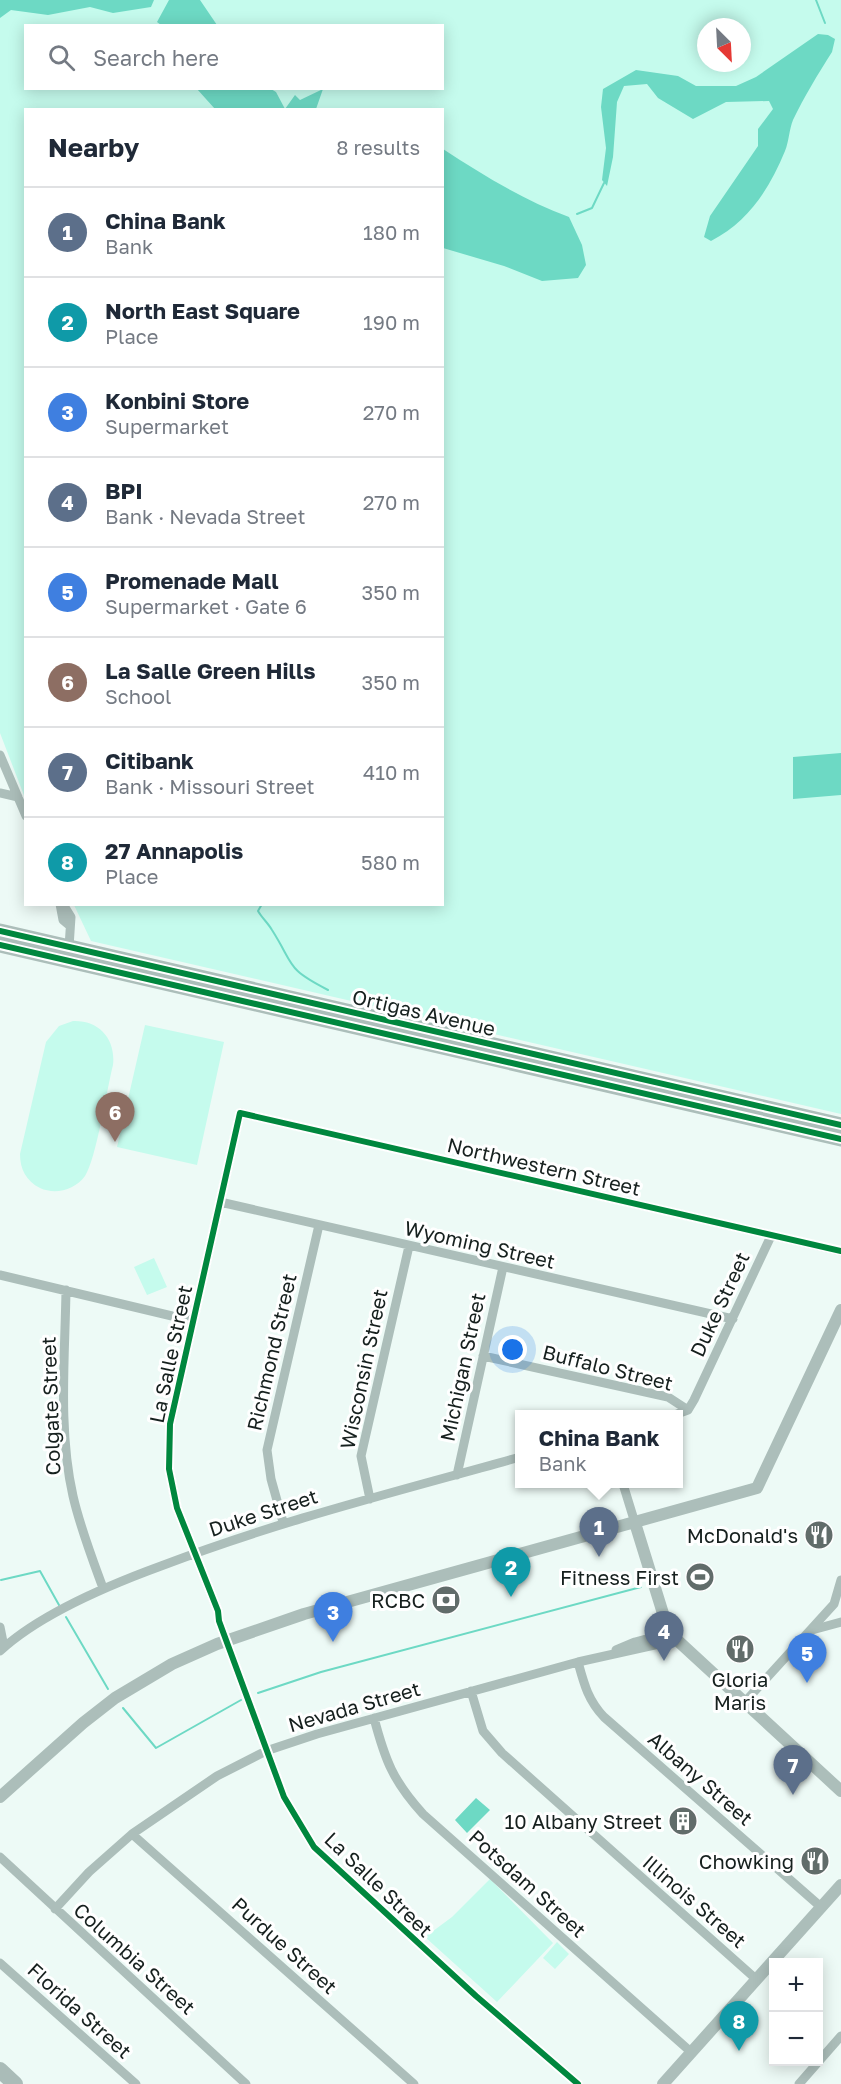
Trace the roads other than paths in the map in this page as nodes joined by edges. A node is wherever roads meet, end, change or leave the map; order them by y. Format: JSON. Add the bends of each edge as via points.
{"nodes":[{"id":1,"x":1,"y":763,"type":"edge"},
{"id":2,"x":0,"y":793,"type":"edge"},
{"id":3,"x":18,"y":797,"type":"junction"},
{"id":4,"x":24,"y":811,"type":"edge"},
{"id":5,"x":63,"y":906,"type":"edge"},
{"id":6,"x":0,"y":931,"type":"edge"},
{"id":7,"x":0,"y":945,"type":"edge"},
{"id":8,"x":69,"y":947,"type":"junction"},
{"id":9,"x":240,"y":1113,"type":"joint"},
{"id":10,"x":841,"y":1125,"type":"edge"},
{"id":11,"x":841,"y":1139,"type":"edge"},
{"id":12,"x":220,"y":1202,"type":"junction"},
{"id":13,"x":319,"y":1225,"type":"junction"},
{"id":14,"x":771,"y":1236,"type":"junction"},
{"id":15,"x":409,"y":1246,"type":"junction"},
{"id":16,"x":841,"y":1251,"type":"edge"},
{"id":17,"x":503,"y":1267,"type":"junction"},
{"id":18,"x":0,"y":1275,"type":"edge"},
{"id":19,"x":66,"y":1290,"type":"junction"},
{"id":20,"x":841,"y":1310,"type":"edge"},
{"id":21,"x":732,"y":1319,"type":"junction"},
{"id":22,"x":193,"y":1322,"type":"junction"},
{"id":23,"x":483,"y":1356,"type":"junction"},
{"id":24,"x":688,"y":1410,"type":"junction"},
{"id":25,"x":683,"y":1412,"type":"edge"},
{"id":26,"x":515,"y":1458,"type":"edge"},
{"id":27,"x":457,"y":1475,"type":"junction"},
{"id":28,"x":624,"y":1488,"type":"edge"},
{"id":29,"x":370,"y":1499,"type":"junction"},
{"id":30,"x":283,"y":1522,"type":"junction"},
{"id":31,"x":635,"y":1523,"type":"junction"},
{"id":32,"x":194,"y":1553,"type":"junction"},
{"id":33,"x":841,"y":1580,"type":"edge"},
{"id":34,"x":103,"y":1588,"type":"junction"},
{"id":35,"x":834,"y":1604,"type":"junction"},
{"id":36,"x":841,"y":1613,"type":"edge"},
{"id":37,"x":841,"y":1622,"type":"edge"},
{"id":38,"x":0,"y":1627,"type":"edge"},
{"id":39,"x":809,"y":1631,"type":"junction"},
{"id":40,"x":674,"y":1636,"type":"junction"},
{"id":41,"x":226,"y":1640,"type":"junction"},
{"id":42,"x":2,"y":1649,"type":"edge"},
{"id":43,"x":578,"y":1662,"type":"junction"},
{"id":44,"x":471,"y":1691,"type":"junction"},
{"id":45,"x":743,"y":1704,"type":"junction"},
{"id":46,"x":374,"y":1718,"type":"junction"},
{"id":47,"x":266,"y":1751,"type":"junction"},
{"id":48,"x":841,"y":1791,"type":"edge"},
{"id":49,"x":0,"y":1797,"type":"edge"},
{"id":50,"x":132,"y":1834,"type":"junction"},
{"id":51,"x":0,"y":1857,"type":"edge"},
{"id":52,"x":841,"y":1885,"type":"edge"},
{"id":53,"x":821,"y":1907,"type":"junction"},
{"id":54,"x":55,"y":1909,"type":"junction"},
{"id":55,"x":0,"y":1963,"type":"edge"},
{"id":56,"x":756,"y":1979,"type":"junction"},
{"id":57,"x":839,"y":2043,"type":"edge"},
{"id":58,"x":691,"y":2052,"type":"junction"},
{"id":59,"x":0,"y":2070,"type":"edge"},
{"id":60,"x":15,"y":2084,"type":"edge"},
{"id":61,"x":136,"y":2084,"type":"edge"},
{"id":62,"x":246,"y":2084,"type":"edge"},
{"id":63,"x":414,"y":2084,"type":"edge"},
{"id":64,"x":578,"y":2084,"type":"edge"},
{"id":65,"x":663,"y":2084,"type":"edge"},
{"id":66,"x":799,"y":2084,"type":"edge"}],
"edges":[{"from":1,"to":3,"type":"street"},
{"from":2,"to":3,"type":"street"},
{"from":3,"to":4,"type":"street"},
{"from":5,"to":8,"type":"street","via":[[71,917]]},
{"from":6,"to":8,"type":"main road","name":"Ortigas Avenue"},
{"from":7,"to":11,"type":"main road","name":"Ortigas Avenue"},
{"from":8,"to":10,"type":"main road","name":"Ortigas Avenue"},
{"from":9,"to":12,"type":"street","name":"La Salle Street"},
{"from":9,"to":14,"type":"street","name":"Northwestern Street"},
{"from":12,"to":13,"type":"street","name":"Wyoming Street"},
{"from":12,"to":22,"type":"street","name":"La Salle Street"},
{"from":13,"to":15,"type":"street","name":"Wyoming Street"},
{"from":13,"to":30,"type":"street","name":"Richmond Street","via":[[267,1449]]},
{"from":14,"to":16,"type":"street","name":"Northwestern Street"},
{"from":14,"to":21,"type":"street","name":"Duke Street"},
{"from":15,"to":17,"type":"street","name":"Wyoming Street"},
{"from":15,"to":29,"type":"street","name":"Wisconsin Street","via":[[361,1456]]},
{"from":17,"to":21,"type":"street","name":"Wyoming Street"},
{"from":17,"to":23,"type":"street","name":"Michigan Street"},
{"from":18,"to":19,"type":"street"},
{"from":19,"to":22,"type":"street"},
{"from":19,"to":34,"type":"street","name":"Colgate Street","via":[[67,1456],[73,1496]]},
{"from":20,"to":31,"type":"street","via":[[757,1488]]},
{"from":21,"to":24,"type":"street","name":"Duke Street"},
{"from":22,"to":32,"type":"street","name":"La Salle Street","via":[[170,1424],[169,1469],[177,1508]]},
{"from":23,"to":24,"type":"street","name":"Buffalo Street","via":[[668,1397]]},
{"from":23,"to":27,"type":"street","name":"Michigan Street"},
{"from":24,"to":25,"type":"street"},
{"from":26,"to":27,"type":"street","name":"Duke Street"},
{"from":27,"to":29,"type":"street","name":"Duke Street"},
{"from":28,"to":31,"type":"street"},
{"from":29,"to":30,"type":"street","name":"Duke Street"},
{"from":30,"to":32,"type":"street","name":"Duke Street"},
{"from":31,"to":40,"type":"street","via":[[665,1620]]},
{"from":31,"to":41,"type":"street","via":[[304,1614]]},
{"from":32,"to":34,"type":"street","name":"Duke Street"},
{"from":32,"to":41,"type":"street","name":"La Salle Street"},
{"from":33,"to":35,"type":"street"},
{"from":34,"to":42,"type":"street","name":"Duke Street"},
{"from":35,"to":36,"type":"street"},
{"from":35,"to":39,"type":"street"},
{"from":37,"to":39,"type":"street"},
{"from":38,"to":42,"type":"street"},
{"from":39,"to":45,"type":"street"},
{"from":40,"to":43,"type":"street","name":"Nevada Street"},
{"from":40,"to":45,"type":"street"},
{"from":41,"to":47,"type":"street","name":"La Salle Street"},
{"from":41,"to":49,"type":"street","via":[[172,1664],[115,1698]]},
{"from":43,"to":44,"type":"street","name":"Nevada Street"},
{"from":43,"to":53,"type":"street","name":"Albany Street","via":[[586,1692],[604,1717]]},
{"from":44,"to":46,"type":"street","name":"Nevada Street"},
{"from":44,"to":56,"type":"street","name":"Illinois Street","via":[[483,1731],[502,1754]]},
{"from":45,"to":48,"type":"street"},
{"from":46,"to":47,"type":"street","name":"Nevada Street"},
{"from":46,"to":58,"type":"street","name":"Potsdam Street","via":[[385,1760],[404,1793],[423,1814]]},
{"from":47,"to":50,"type":"street","name":"Nevada Street","via":[[217,1776]]},
{"from":47,"to":64,"type":"street","name":"La Salle Street","via":[[284,1797],[314,1847]]},
{"from":50,"to":54,"type":"street","name":"Nevada Street"},
{"from":50,"to":63,"type":"street","name":"Purdue Street"},
{"from":51,"to":54,"type":"street","name":"Columbia Street"},
{"from":52,"to":53,"type":"street"},
{"from":53,"to":56,"type":"street"},
{"from":54,"to":62,"type":"street","name":"Columbia Street"},
{"from":55,"to":61,"type":"street","name":"Florida Street"},
{"from":56,"to":58,"type":"street"},
{"from":57,"to":66,"type":"street"},
{"from":58,"to":65,"type":"street"},
{"from":59,"to":60,"type":"highway"}]}
